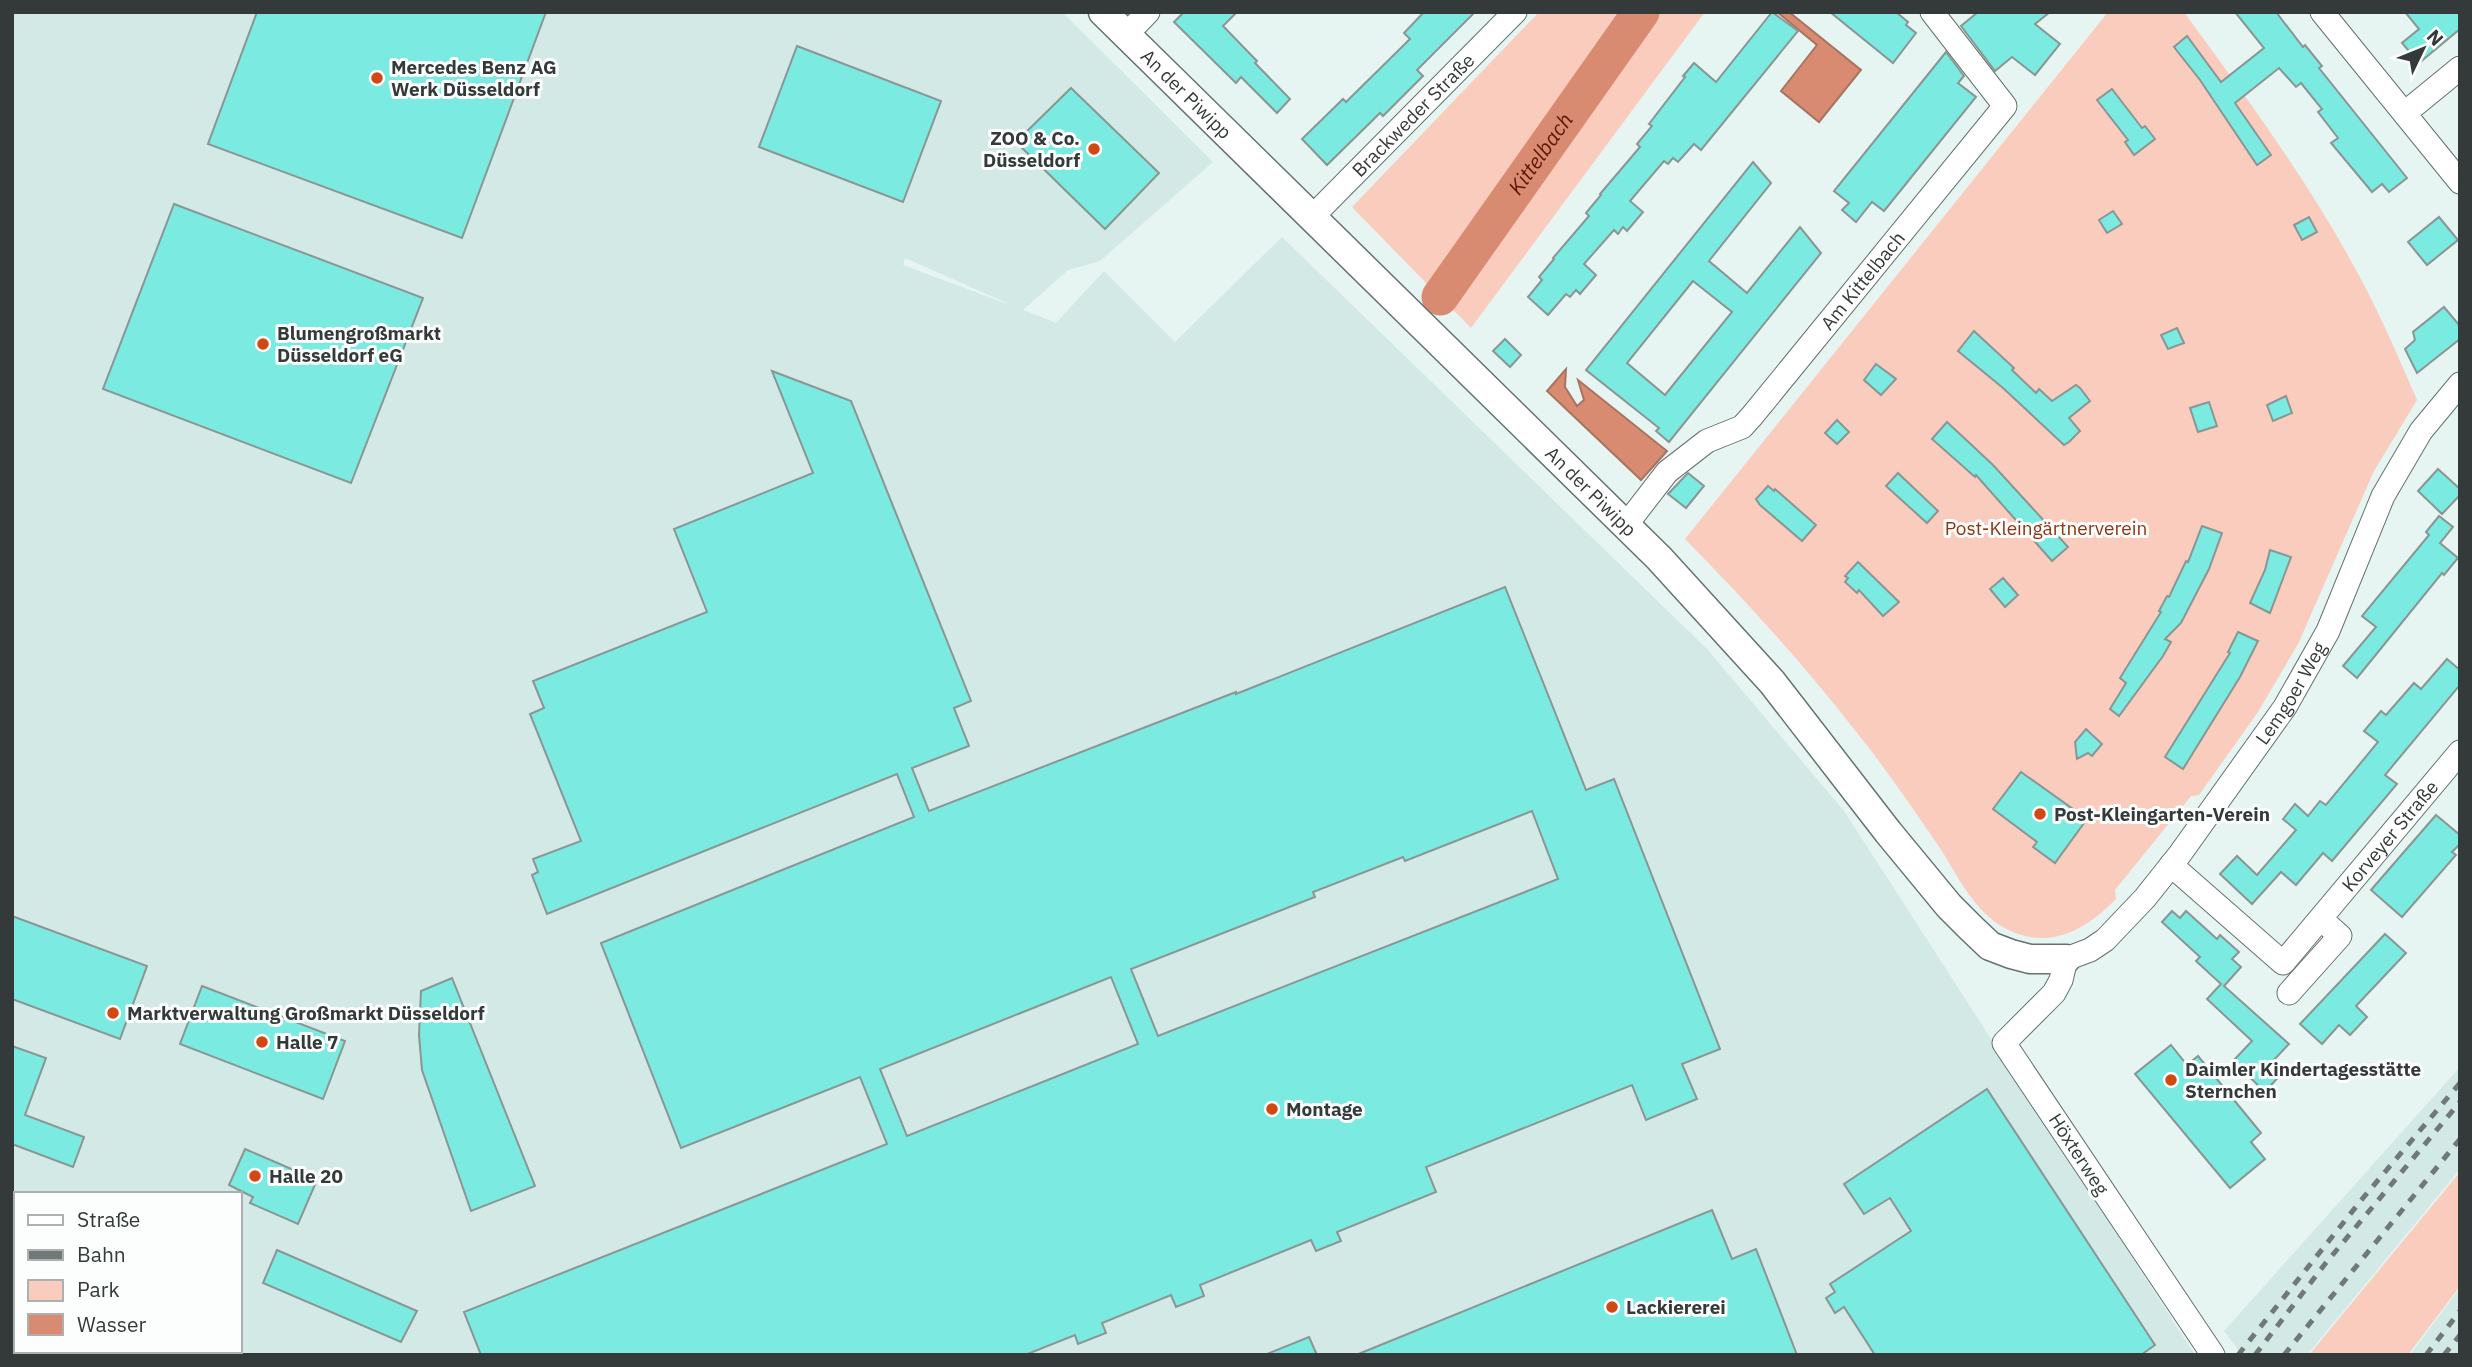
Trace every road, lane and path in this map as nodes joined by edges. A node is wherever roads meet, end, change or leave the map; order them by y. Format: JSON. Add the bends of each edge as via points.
{"nodes":[{"id":1,"x":1103,"y":12,"type":"edge"},
{"id":2,"x":1148,"y":12,"type":"edge"},
{"id":3,"x":1516,"y":12,"type":"edge"},
{"id":4,"x":1932,"y":12,"type":"edge"},
{"id":5,"x":2322,"y":12,"type":"edge"},
{"id":6,"x":1126,"y":35,"type":"junction"},
{"id":7,"x":2460,"y":68,"type":"edge"},
{"id":8,"x":2405,"y":113,"type":"junction"},
{"id":9,"x":2460,"y":181,"type":"edge"},
{"id":10,"x":1311,"y":218,"type":"junction"},
{"id":11,"x":2460,"y":384,"type":"edge"},
{"id":12,"x":1626,"y":525,"type":"junction"},
{"id":13,"x":2460,"y":752,"type":"edge"},
{"id":14,"x":2171,"y":865,"type":"junction"},
{"id":15,"x":2321,"y":919,"type":"junction"},
{"id":16,"x":2066,"y":959,"type":"junction"},
{"id":17,"x":2283,"y":963,"type":"junction"},
{"id":18,"x":2207,"y":1347,"type":"edge"}],
"edges":[{"from":1,"to":6,"type":"street","name":"An der Piwipp"},
{"from":2,"to":6,"type":"street"},
{"from":3,"to":10,"type":"street","name":"Brackweder Straße"},
{"from":4,"to":12,"type":"street","name":"Am Kittelbach","via":[[2005,106],[1747,422],[1707,442],[1667,471]]},
{"from":5,"to":8,"type":"street"},
{"from":6,"to":10,"type":"street","name":"An der Piwipp"},
{"from":7,"to":8,"type":"street"},
{"from":8,"to":9,"type":"street"},
{"from":10,"to":12,"type":"street","name":"An der Piwipp"},
{"from":11,"to":14,"type":"street","name":"Lemgoer Weg","via":[[2421,431],[2383,496],[2328,631],[2285,706]]},
{"from":12,"to":16,"type":"street","name":"An der Piwipp","via":[[1772,682],[1963,921],[1990,946],[2011,954]]},
{"from":13,"to":15,"type":"street","name":"Korveyer Straße"},
{"from":14,"to":16,"type":"street","name":"Lemgoer Weg","via":[[2105,940]]},
{"from":14,"to":17,"type":"street"},
{"from":15,"to":17,"type":"street","name":"Korveyer Straße"},
{"from":15,"to":17,"type":"street","via":[[2340,936],[2296,986]]},
{"from":16,"to":18,"type":"street","name":"Höxterweg","via":[[2054,993],[2004,1043]]}]}
